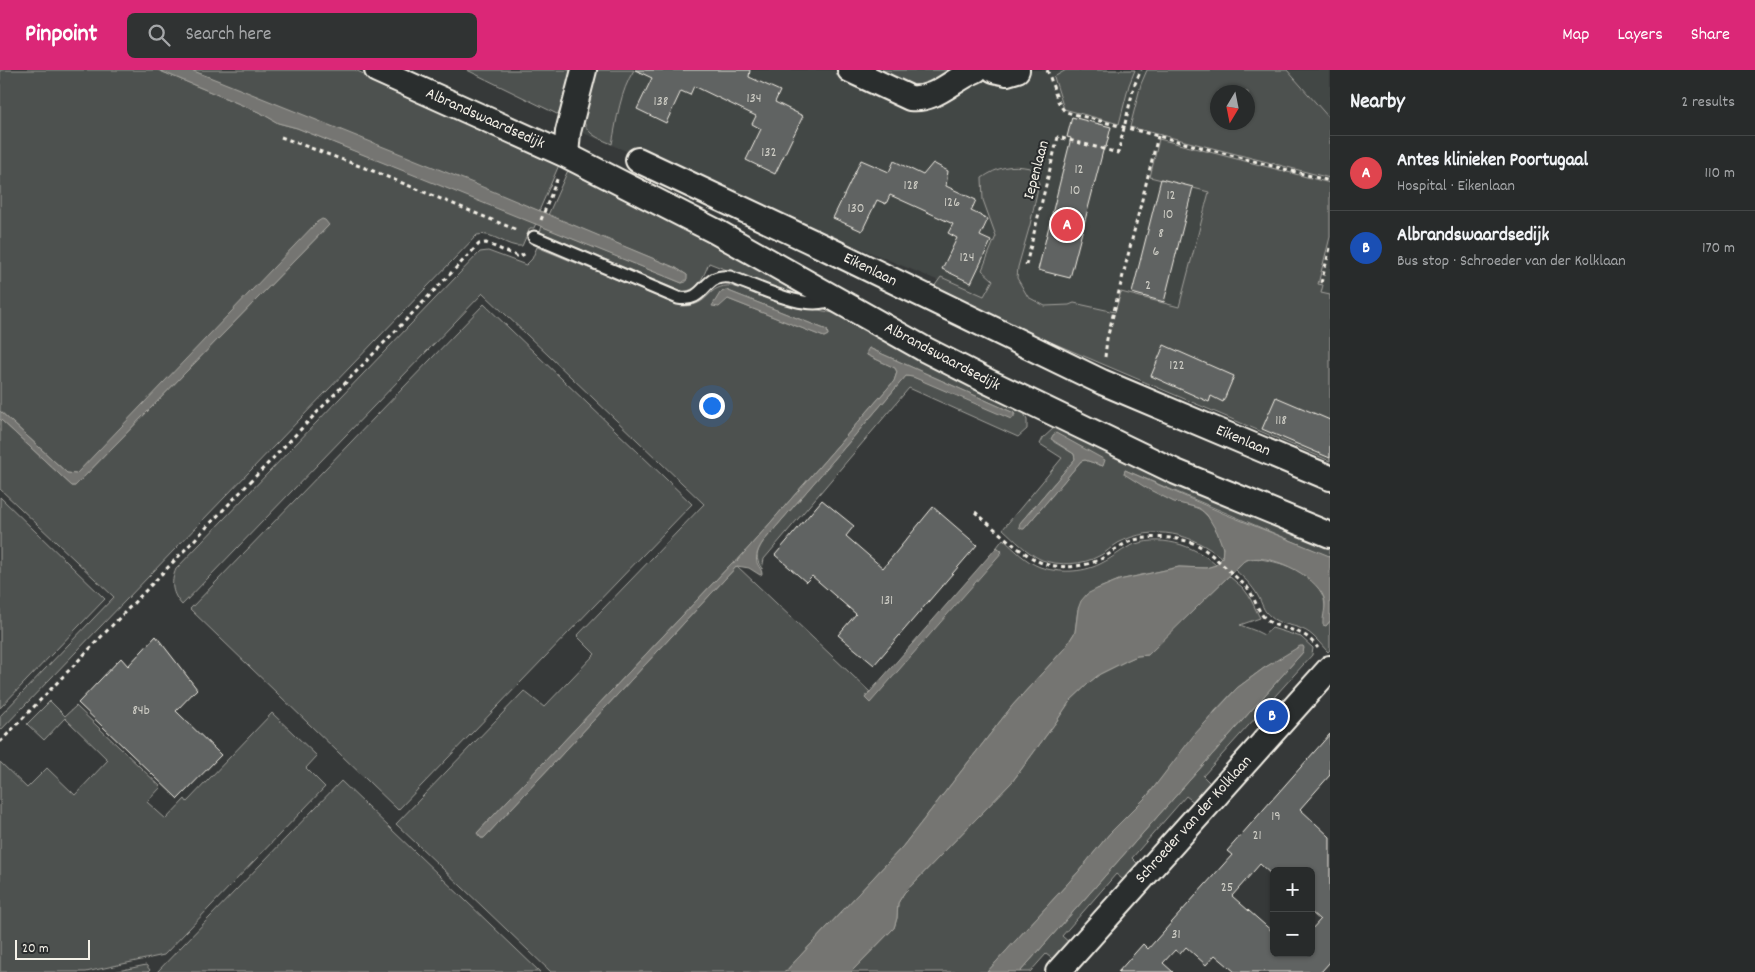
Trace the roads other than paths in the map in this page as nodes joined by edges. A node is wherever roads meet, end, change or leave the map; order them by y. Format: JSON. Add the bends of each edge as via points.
{"nodes":[{"id":1,"x":377,"y":70,"type":"edge"},
{"id":2,"x":584,"y":70,"type":"edge"},
{"id":3,"x":850,"y":70,"type":"edge"},
{"id":4,"x":976,"y":70,"type":"edge"},
{"id":5,"x":994,"y":70,"type":"edge"},
{"id":6,"x":1017,"y":70,"type":"edge"},
{"id":7,"x":638,"y":160,"type":"dead end"},
{"id":8,"x":563,"y":163,"type":"junction"},
{"id":9,"x":534,"y":237,"type":"road end"},
{"id":10,"x":834,"y":298,"type":"junction"},
{"id":11,"x":1330,"y":478,"type":"edge"},
{"id":12,"x":1330,"y":535,"type":"edge"},
{"id":13,"x":1327,"y":662,"type":"edge"},
{"id":14,"x":1058,"y":972,"type":"edge"}],
"edges":[{"from":1,"to":8,"type":"street","name":"Albrandswaardsedijk"},
{"from":2,"to":8,"type":"street","name":"Albrandswaardsedijk"},
{"from":3,"to":4,"type":"street","via":[[917,99],[931,96]]},
{"from":5,"to":6,"type":"street","via":[[1007,73]]},
{"from":7,"to":11,"type":"street","name":"Eikenlaan","via":[[1102,382]]},
{"from":8,"to":10,"type":"street","name":"Albrandswaardsedijk","via":[[715,231]]},
{"from":9,"to":10,"type":"lane","via":[[678,298],[697,296],[713,279],[721,276],[802,302],[816,304]]},
{"from":10,"to":12,"type":"street","name":"Albrandswaardsedijk","via":[[986,381],[1167,468]]},
{"from":13,"to":14,"type":"street","name":"Schroeder van der Kolklaan"}]}
